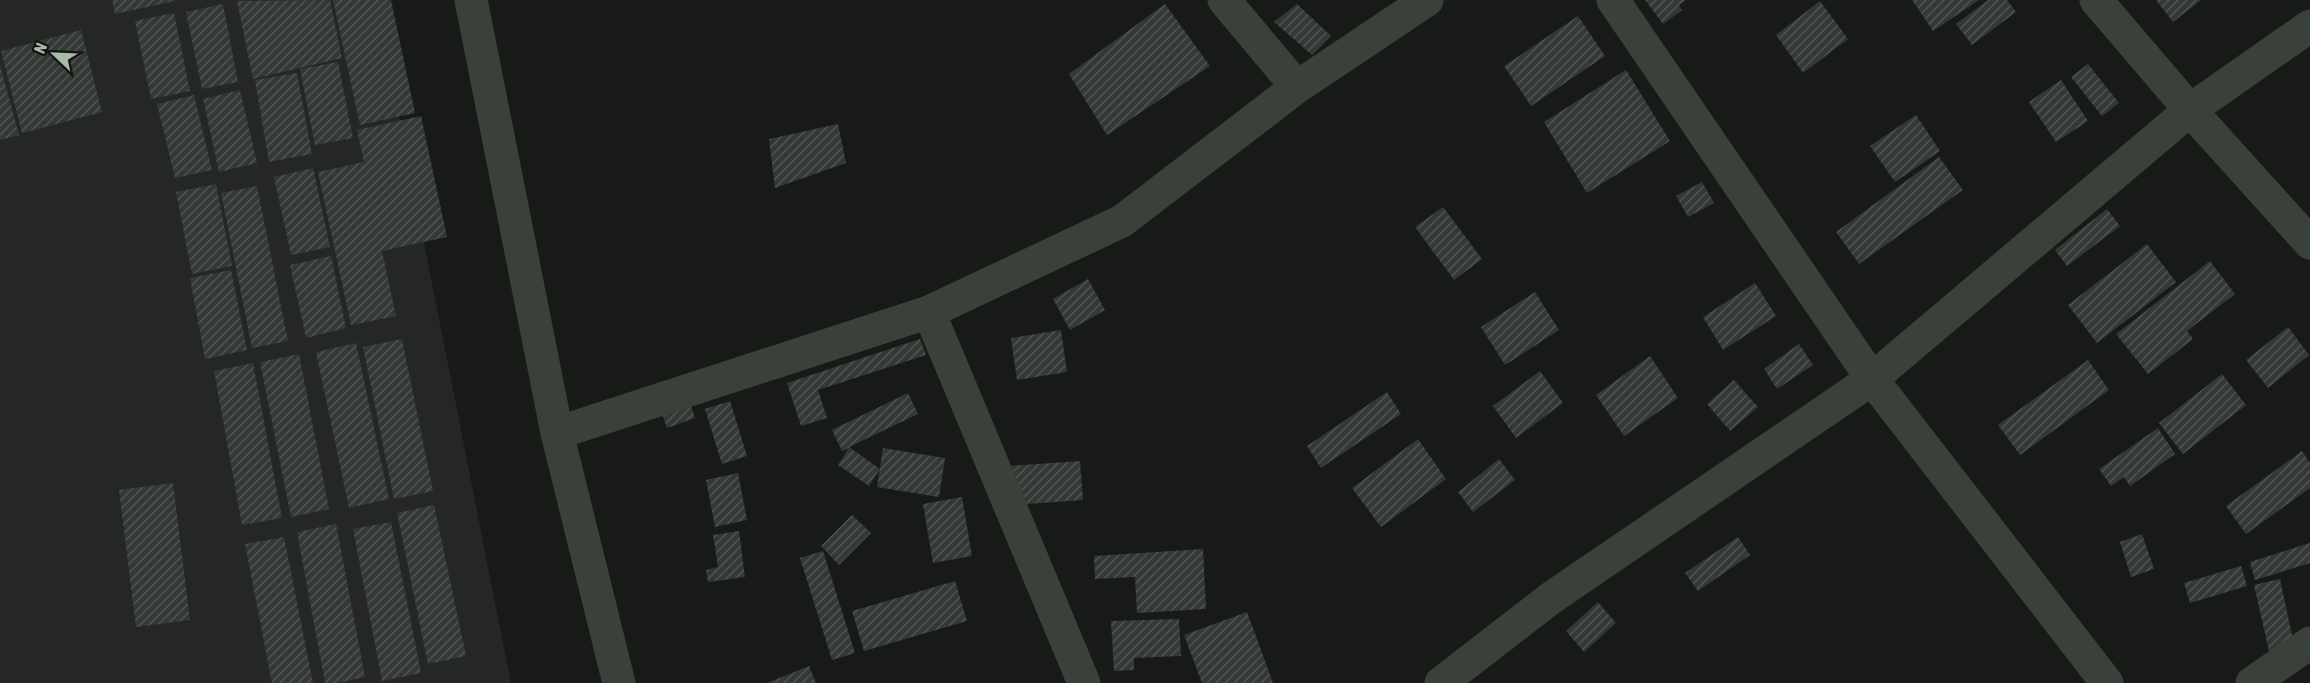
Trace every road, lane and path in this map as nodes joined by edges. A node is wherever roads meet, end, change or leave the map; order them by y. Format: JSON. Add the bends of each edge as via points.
{"nodes":[{"id":1,"x":471,"y":0,"type":"edge"},
{"id":2,"x":1224,"y":0,"type":"edge"},
{"id":3,"x":1427,"y":0,"type":"edge"},
{"id":4,"x":1613,"y":0,"type":"edge"},
{"id":5,"x":2096,"y":0,"type":"edge"},
{"id":6,"x":2310,"y":26,"type":"edge"},
{"id":7,"x":1297,"y":87,"type":"junction"},
{"id":8,"x":2190,"y":110,"type":"junction"},
{"id":9,"x":2310,"y":243,"type":"edge"},
{"id":10,"x":929,"y":312,"type":"junction"},
{"id":11,"x":1872,"y":379,"type":"junction"},
{"id":12,"x":557,"y":433,"type":"junction"},
{"id":13,"x":2310,"y":643,"type":"edge"},
{"id":14,"x":619,"y":683,"type":"edge"},
{"id":15,"x":1083,"y":683,"type":"edge"},
{"id":16,"x":1441,"y":683,"type":"edge"},
{"id":17,"x":2107,"y":683,"type":"edge"},
{"id":18,"x":2252,"y":683,"type":"edge"}],
"edges":[{"from":1,"to":12,"type":"street"},
{"from":2,"to":7,"type":"street"},
{"from":3,"to":7,"type":"street"},
{"from":4,"to":11,"type":"street"},
{"from":5,"to":8,"type":"street"},
{"from":6,"to":8,"type":"street"},
{"from":7,"to":10,"type":"street","via":[[1122,221]]},
{"from":8,"to":9,"type":"street"},
{"from":8,"to":11,"type":"street"},
{"from":10,"to":12,"type":"street"},
{"from":10,"to":15,"type":"street"},
{"from":11,"to":16,"type":"street","via":[[1551,598]]},
{"from":11,"to":17,"type":"street"},
{"from":12,"to":14,"type":"street"},
{"from":13,"to":18,"type":"street"}]}
